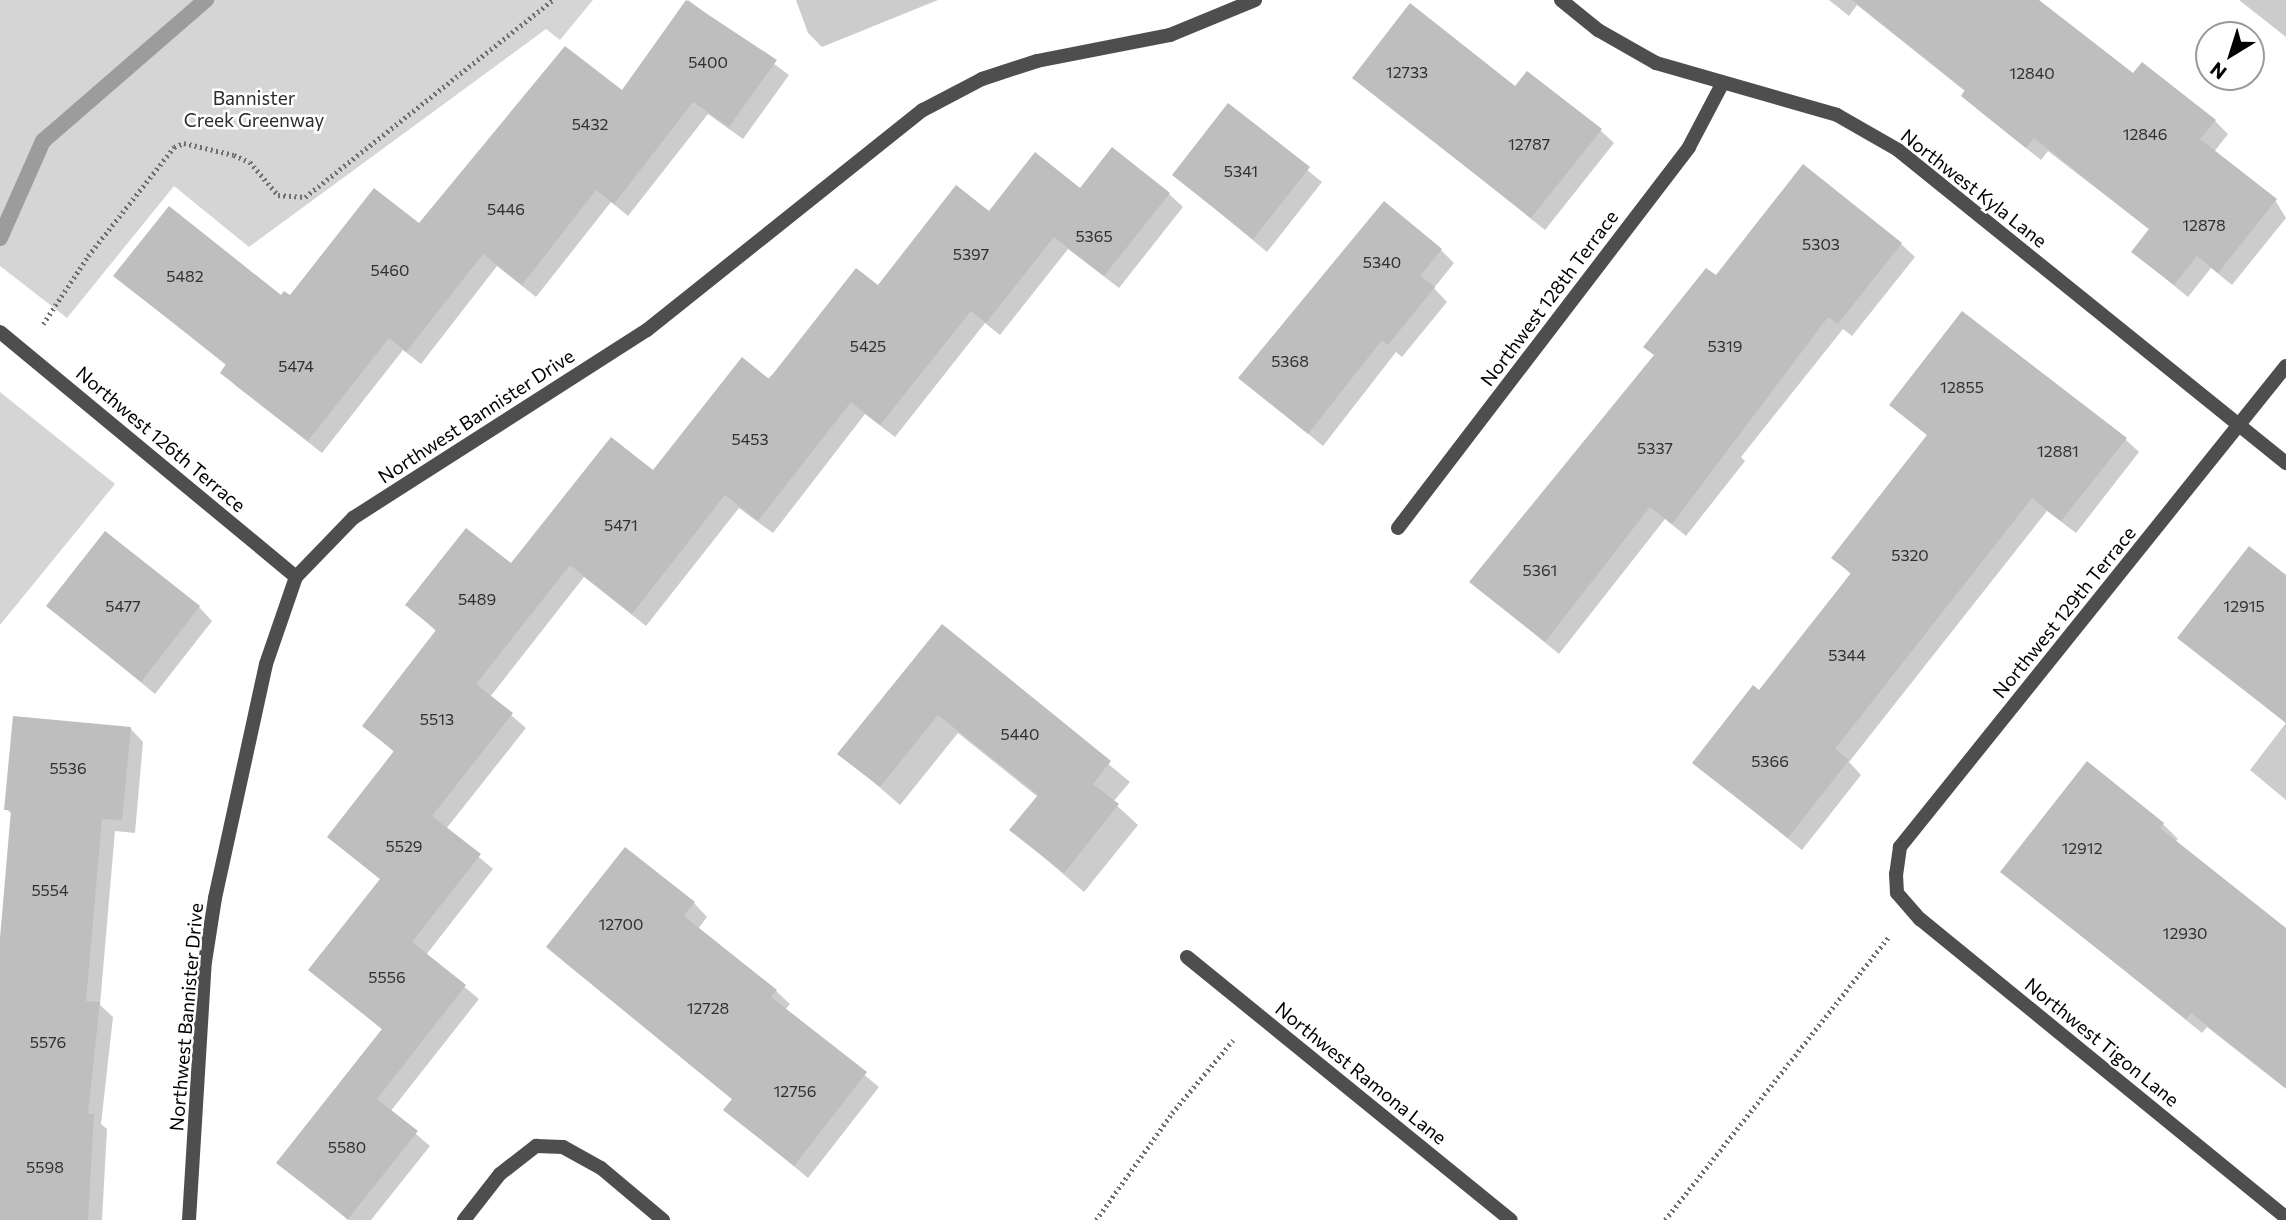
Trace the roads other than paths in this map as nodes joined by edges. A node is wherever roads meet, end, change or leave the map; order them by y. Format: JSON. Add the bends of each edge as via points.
{"nodes":[{"id":1,"x":1255,"y":0,"type":"edge"},
{"id":2,"x":1561,"y":0,"type":"edge"},
{"id":3,"x":1721,"y":86,"type":"junction"},
{"id":4,"x":0,"y":332,"type":"edge"},
{"id":5,"x":2286,"y":366,"type":"edge"},
{"id":6,"x":2239,"y":425,"type":"junction"},
{"id":7,"x":2286,"y":463,"type":"edge"},
{"id":8,"x":1398,"y":528,"type":"dead end"},
{"id":9,"x":296,"y":577,"type":"junction"},
{"id":10,"x":1897,"y":892,"type":"joint"},
{"id":11,"x":1187,"y":957,"type":"dead end"},
{"id":12,"x":2286,"y":1217,"type":"edge"},
{"id":13,"x":189,"y":1220,"type":"edge"},
{"id":14,"x":464,"y":1220,"type":"edge"},
{"id":15,"x":663,"y":1220,"type":"edge"},
{"id":16,"x":1511,"y":1220,"type":"edge"}],
"edges":[{"from":1,"to":9,"type":"street","name":"Northwest Bannister Drive","via":[[1170,35],[1037,61],[982,79],[923,110],[646,330],[353,517]]},
{"from":2,"to":3,"type":"street","name":"Northwest Kyla Lane","via":[[1598,30],[1656,63]]},
{"from":3,"to":6,"type":"street","name":"Northwest Kyla Lane","via":[[1788,99],[1837,116],[1898,150]]},
{"from":3,"to":8,"type":"street","name":"Northwest 128th Terrace","via":[[1689,147]]},
{"from":4,"to":9,"type":"street","name":"Northwest 126th Terrace"},
{"from":5,"to":6,"type":"street","name":"Northwest 129th Terrace"},
{"from":6,"to":7,"type":"street","name":"Northwest Kyla Lane"},
{"from":6,"to":10,"type":"street","name":"Northwest 129th Terrace","via":[[1900,847]]},
{"from":9,"to":13,"type":"street","name":"Northwest Bannister Drive","via":[[266,664],[215,898],[205,962]]},
{"from":10,"to":12,"type":"street","name":"Northwest Tigon Lane"},
{"from":11,"to":16,"type":"street","name":"Northwest Ramona Lane"},
{"from":14,"to":15,"type":"street","via":[[500,1174],[536,1146],[563,1147],[601,1168]]}]}
